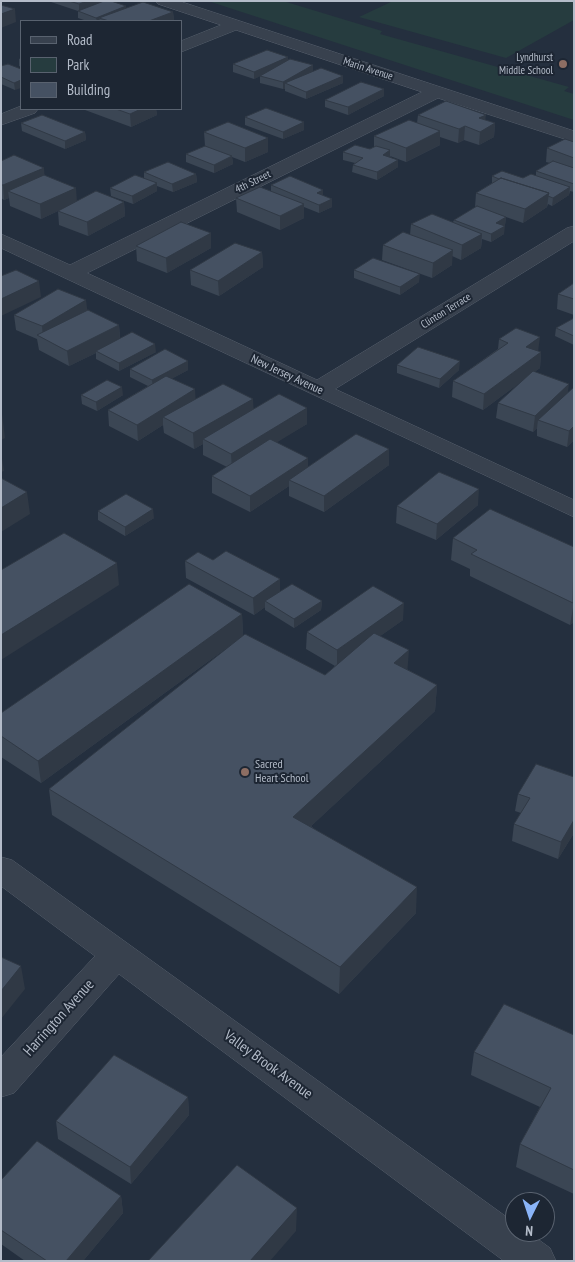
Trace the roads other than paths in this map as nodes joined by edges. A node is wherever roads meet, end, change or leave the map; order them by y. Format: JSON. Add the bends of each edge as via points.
{"nodes":[{"id":1,"x":163,"y":1,"type":"edge"},
{"id":2,"x":235,"y":25,"type":"junction"},
{"id":3,"x":182,"y":47,"type":"edge"},
{"id":4,"x":436,"y":92,"type":"junction"},
{"id":5,"x":26,"y":110,"type":"edge"},
{"id":6,"x":1,"y":120,"type":"edge"},
{"id":7,"x":574,"y":137,"type":"edge"},
{"id":8,"x":574,"y":232,"type":"edge"},
{"id":9,"x":1,"y":240,"type":"edge"},
{"id":10,"x":70,"y":272,"type":"junction"},
{"id":11,"x":318,"y":389,"type":"junction"},
{"id":12,"x":574,"y":510,"type":"edge"},
{"id":13,"x":1,"y":869,"type":"edge"},
{"id":14,"x":117,"y":954,"type":"junction"},
{"id":15,"x":1,"y":1082,"type":"edge"},
{"id":16,"x":536,"y":1261,"type":"edge"}],
"edges":[{"from":1,"to":2,"type":"street","name":"Marin Avenue"},
{"from":2,"to":3,"type":"street"},
{"from":2,"to":4,"type":"street","name":"Marin Avenue"},
{"from":4,"to":7,"type":"street","name":"Marin Avenue"},
{"from":4,"to":10,"type":"street","name":"4th Street"},
{"from":5,"to":6,"type":"street"},
{"from":8,"to":11,"type":"street","name":"Clinton Terrace"},
{"from":9,"to":10,"type":"street","name":"New Jersey Avenue"},
{"from":10,"to":11,"type":"street","name":"New Jersey Avenue"},
{"from":11,"to":12,"type":"street","name":"New Jersey Avenue"},
{"from":13,"to":14,"type":"street","name":"Valley Brook Avenue"},
{"from":14,"to":15,"type":"street","name":"Harrington Avenue"},
{"from":14,"to":16,"type":"street","name":"Valley Brook Avenue"}]}
